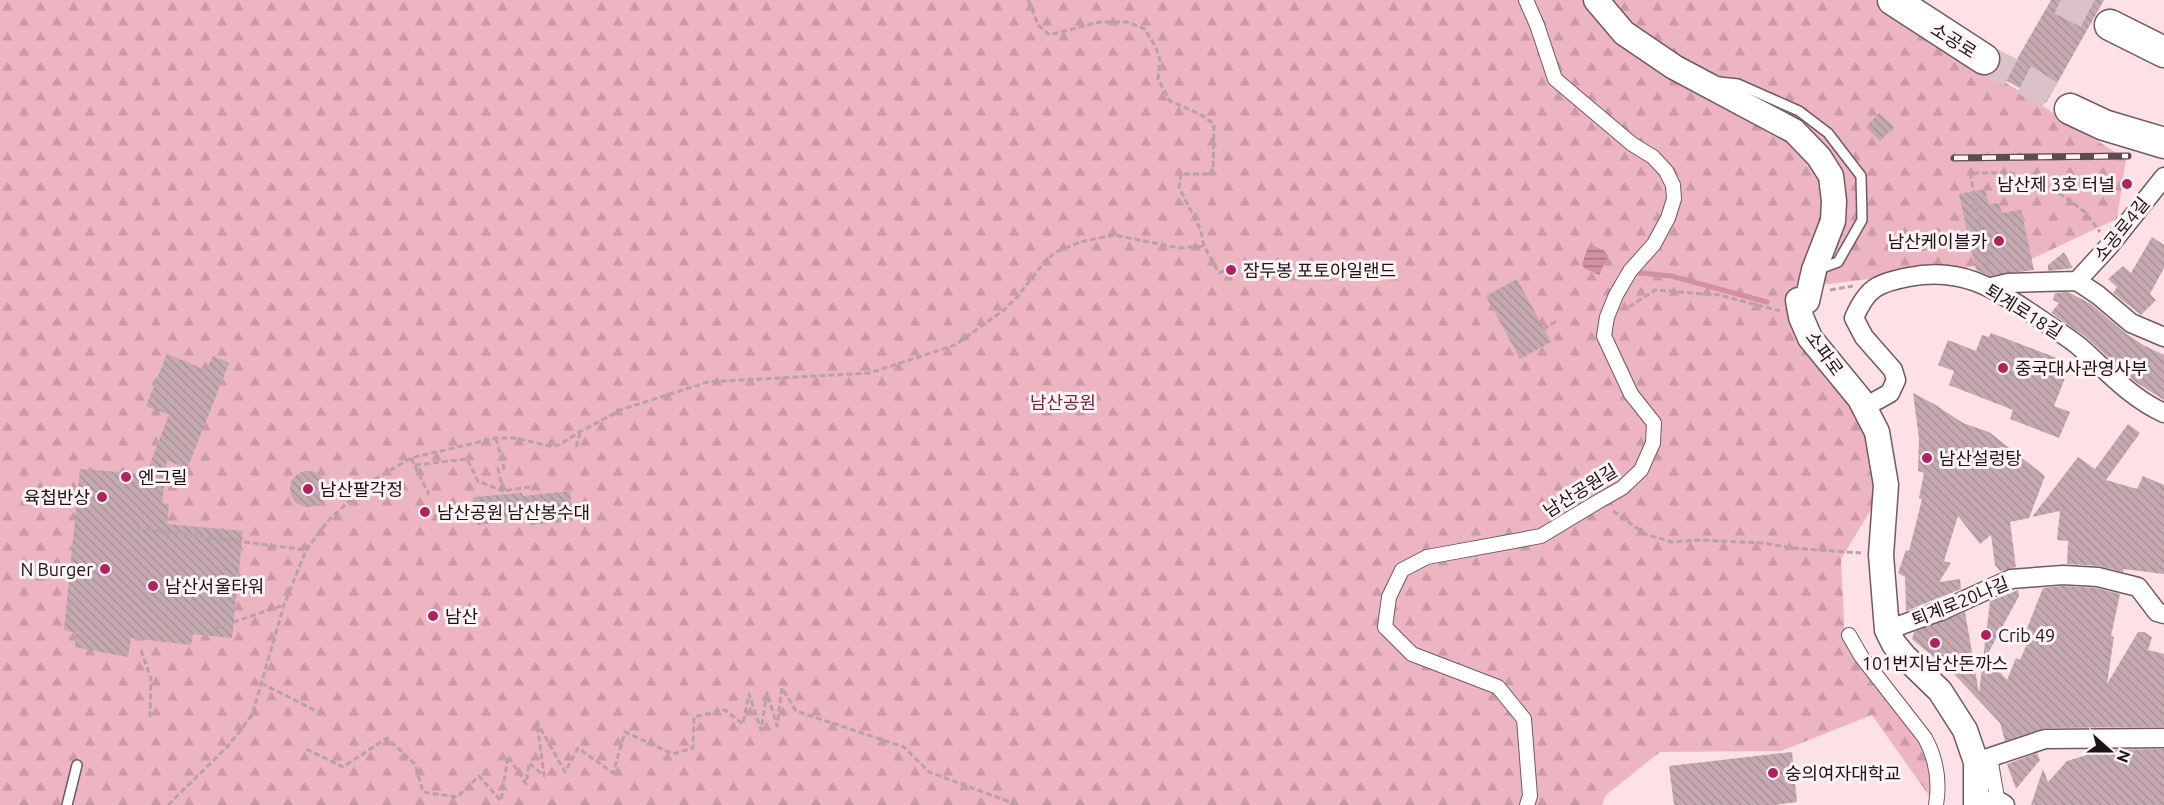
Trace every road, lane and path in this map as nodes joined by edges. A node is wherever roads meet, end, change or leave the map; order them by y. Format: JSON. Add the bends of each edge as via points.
{"nodes":[{"id":1,"x":1028,"y":0,"type":"edge"},
{"id":2,"x":1527,"y":0,"type":"edge"},
{"id":3,"x":1596,"y":0,"type":"edge"},
{"id":4,"x":1893,"y":0,"type":"edge"},
{"id":5,"x":2110,"y":25,"type":"tunnel mouth"},
{"id":6,"x":2164,"y":52,"type":"edge"},
{"id":7,"x":1984,"y":59,"type":"tunnel mouth"},
{"id":8,"x":2070,"y":109,"type":"tunnel mouth"},
{"id":9,"x":2164,"y":143,"type":"edge"},
{"id":10,"x":2164,"y":177,"type":"edge"},
{"id":11,"x":2110,"y":245,"type":"junction"},
{"id":12,"x":1203,"y":246,"type":"junction"},
{"id":13,"x":1229,"y":269,"type":"dead end"},
{"id":14,"x":2077,"y":281,"type":"junction"},
{"id":15,"x":1874,"y":287,"type":"junction"},
{"id":16,"x":1991,"y":287,"type":"junction"},
{"id":17,"x":1804,"y":309,"type":"junction"},
{"id":18,"x":1557,"y":321,"type":"dead end"},
{"id":19,"x":1543,"y":329,"type":"dead end"},
{"id":20,"x":1604,"y":336,"type":"junction"},
{"id":21,"x":2164,"y":337,"type":"edge"},
{"id":22,"x":1865,"y":407,"type":"junction"},
{"id":23,"x":2164,"y":413,"type":"edge"},
{"id":24,"x":581,"y":431,"type":"junction"},
{"id":25,"x":496,"y":438,"type":"junction"},
{"id":26,"x":576,"y":447,"type":"dead end"},
{"id":27,"x":411,"y":458,"type":"junction"},
{"id":28,"x":415,"y":465,"type":"junction"},
{"id":29,"x":536,"y":486,"type":"dead end"},
{"id":30,"x":503,"y":491,"type":"junction"},
{"id":31,"x":429,"y":495,"type":"dead end"},
{"id":32,"x":1599,"y":501,"type":"junction"},
{"id":33,"x":137,"y":528,"type":"dead end"},
{"id":34,"x":306,"y":550,"type":"junction"},
{"id":35,"x":1881,"y":555,"type":"junction"},
{"id":36,"x":284,"y":605,"type":"junction"},
{"id":37,"x":2164,"y":614,"type":"edge"},
{"id":38,"x":216,"y":628,"type":"dead end"},
{"id":39,"x":1887,"y":630,"type":"junction"},
{"id":40,"x":1849,"y":635,"type":"dead end"},
{"id":41,"x":141,"y":650,"type":"dead end"},
{"id":42,"x":261,"y":683,"type":"junction"},
{"id":43,"x":326,"y":716,"type":"dead end"},
{"id":44,"x":150,"y":717,"type":"dead end"},
{"id":45,"x":2164,"y":738,"type":"edge"},
{"id":46,"x":306,"y":748,"type":"dead end"},
{"id":47,"x":1983,"y":759,"type":"junction"},
{"id":48,"x":77,"y":765,"type":"dead end"},
{"id":49,"x":1983,"y":804,"type":"edge"},
{"id":50,"x":67,"y":805,"type":"edge"},
{"id":51,"x":168,"y":805,"type":"edge"},
{"id":52,"x":1018,"y":805,"type":"edge"},
{"id":53,"x":1527,"y":805,"type":"edge"},
{"id":54,"x":1935,"y":805,"type":"edge"},
{"id":55,"x":2005,"y":805,"type":"edge"}],
"edges":[{"from":1,"to":12,"type":"path","via":[[1039,26],[1050,35],[1100,22],[1127,22],[1145,29],[1156,48],[1160,60],[1158,79],[1170,101],[1214,124],[1213,174],[1181,174],[1179,187],[1201,231]]},
{"from":2,"to":20,"type":"street","via":[[1555,79],[1653,157],[1673,185],[1674,199],[1668,218],[1616,295]]},
{"from":3,"to":17,"type":"street","via":[[1624,33],[1674,67],[1794,131],[1832,176],[1833,221]]},
{"from":4,"to":7,"type":"main road","name":"소공로"},
{"from":5,"to":6,"type":"main road"},
{"from":8,"to":9,"type":"main road","via":[[2104,125]]},
{"from":10,"to":11,"type":"street","name":"소공로4길"},
{"from":11,"to":14,"type":"street","name":"소공로4길"},
{"from":11,"to":16,"type":"path","via":[[2085,212],[2058,192],[2011,173],[1970,173]]},
{"from":12,"to":13,"type":"path","via":[[1219,273]]},
{"from":12,"to":24,"type":"path","via":[[1179,248],[1114,235],[1080,242],[1046,260],[1004,310],[955,345],[870,373],[708,382],[623,409]]},
{"from":14,"to":16,"type":"street"},
{"from":14,"to":21,"type":"street","via":[[2131,323]]},
{"from":15,"to":16,"type":"street","name":"퇴계로18길","via":[[1923,274],[1963,277]]},
{"from":15,"to":17,"type":"path","via":[[1863,284],[1826,290]]},
{"from":15,"to":22,"type":"street","via":[[1854,318],[1864,337],[1893,370],[1896,380],[1890,393]]},
{"from":16,"to":23,"type":"street","name":"퇴계로18길","via":[[2079,346],[2127,391]]},
{"from":17,"to":20,"type":"path","via":[[1719,295],[1655,290],[1629,307]]},
{"from":17,"to":22,"type":"street","name":"소파로","via":[[1810,338]]},
{"from":18,"to":19,"type":"path"},
{"from":20,"to":32,"type":"street","name":"남산공원길","via":[[1631,394],[1654,423],[1653,443],[1641,470],[1622,488]]},
{"from":22,"to":35,"type":"street","name":"소파로","via":[[1877,432],[1886,485]]},
{"from":24,"to":25,"type":"path","via":[[561,448]]},
{"from":24,"to":26,"type":"path"},
{"from":25,"to":27,"type":"path"},
{"from":25,"to":30,"type":"path","via":[[504,468],[498,469]]},
{"from":27,"to":28,"type":"path"},
{"from":27,"to":34,"type":"path","via":[[368,484],[328,520]]},
{"from":28,"to":30,"type":"path","via":[[467,459],[478,481]]},
{"from":28,"to":31,"type":"path"},
{"from":29,"to":30,"type":"path"},
{"from":32,"to":35,"type":"path","via":[[1646,534],[1672,542],[1764,543]]},
{"from":32,"to":53,"type":"street","name":"남산공원길","via":[[1541,536],[1427,557],[1402,570],[1389,597],[1385,627],[1412,654],[1498,687],[1524,719],[1530,796]]},
{"from":33,"to":34,"type":"path"},
{"from":34,"to":36,"type":"path"},
{"from":35,"to":39,"type":"street","name":"소파로"},
{"from":36,"to":38,"type":"path"},
{"from":36,"to":42,"type":"path"},
{"from":37,"to":39,"type":"street","name":"퇴계로20나길","via":[[2157,612],[2138,587],[2098,577],[2063,575],[2011,579]]},
{"from":39,"to":47,"type":"street","name":"소파로","via":[[1904,656],[1940,691]]},
{"from":40,"to":54,"type":"street","via":[[1933,751],[1938,779]]},
{"from":41,"to":44,"type":"path","via":[[151,679]]},
{"from":42,"to":43,"type":"path"},
{"from":42,"to":51,"type":"path","via":[[252,715],[228,746]]},
{"from":45,"to":47,"type":"street","via":[[2045,739]]},
{"from":46,"to":52,"type":"path","via":[[343,768],[387,738],[416,764],[423,792],[457,797],[479,776],[501,801],[508,756],[526,784],[529,763],[544,776],[537,722],[565,772],[578,748],[613,773],[625,732],[673,754],[693,748],[694,717],[725,710],[743,724],[749,694],[761,730],[767,693],[777,726],[782,688],[796,711],[903,747],[928,772]]},
{"from":47,"to":49,"type":"street","name":"소파로"},
{"from":48,"to":50,"type":"lane"},
{"from":49,"to":55,"type":"street","via":[[1993,801]]}]}
